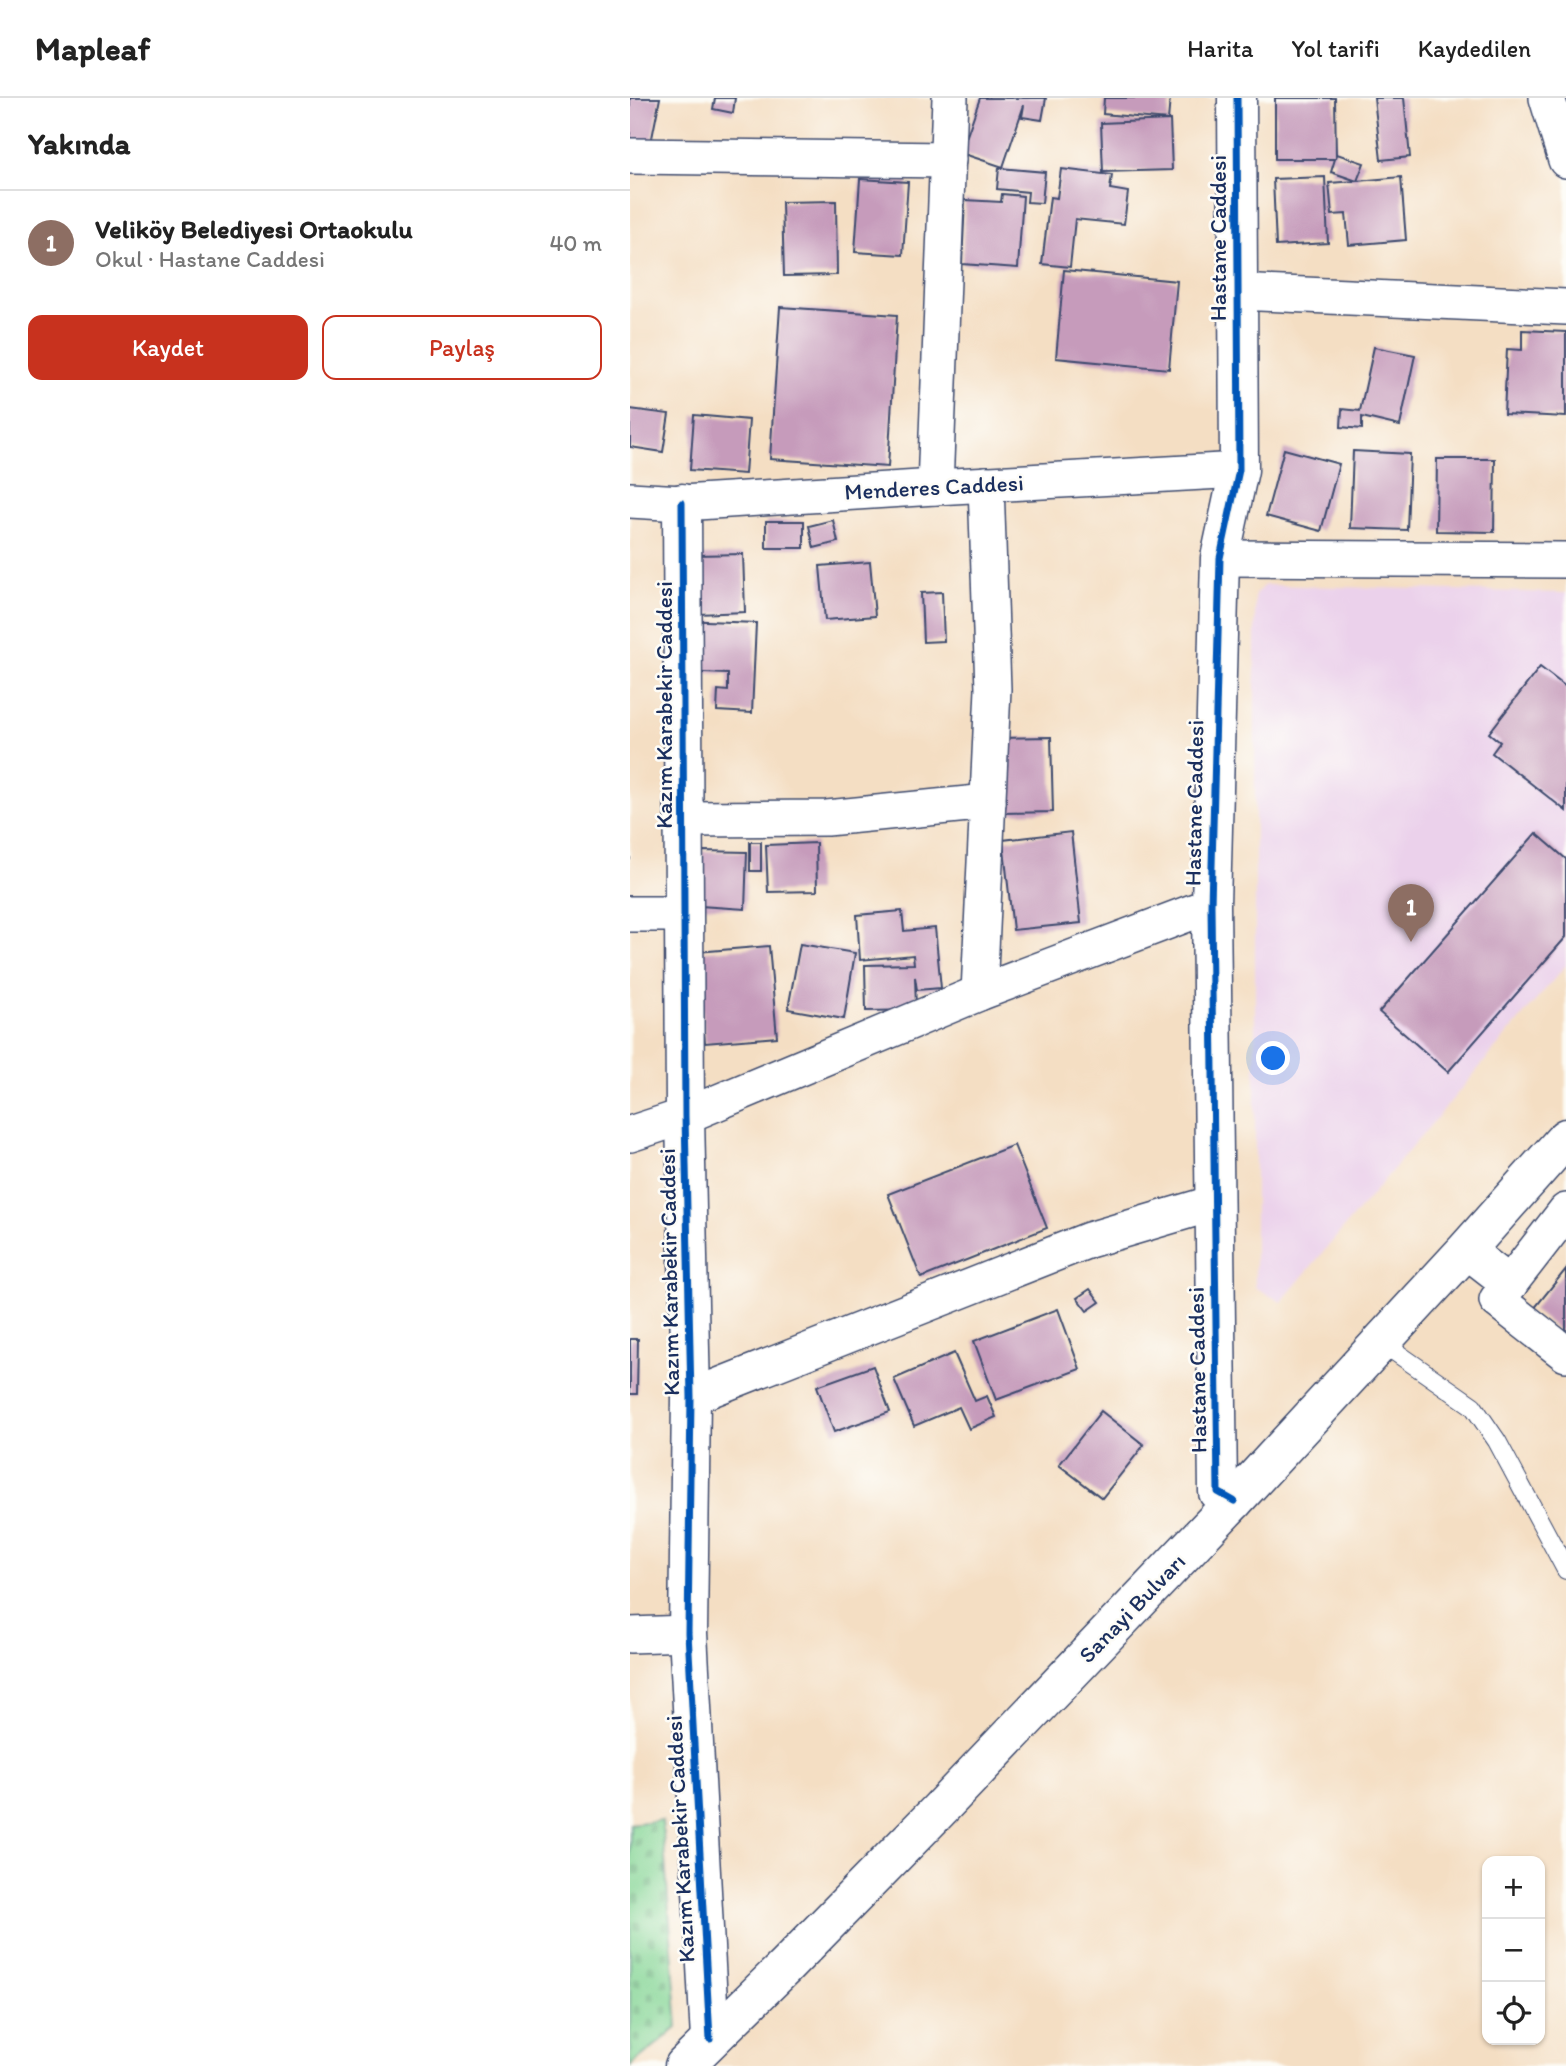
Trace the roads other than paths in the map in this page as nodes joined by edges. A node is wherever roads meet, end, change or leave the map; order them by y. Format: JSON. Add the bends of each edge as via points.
{"nodes":[{"id":1,"x":950,"y":98,"type":"edge"},
{"id":2,"x":1237,"y":98,"type":"edge"},
{"id":3,"x":1547,"y":98,"type":"edge"},
{"id":4,"x":630,"y":156,"type":"edge"},
{"id":5,"x":948,"y":160,"type":"junction"},
{"id":6,"x":1566,"y":160,"type":"edge"},
{"id":7,"x":1238,"y":292,"type":"junction"},
{"id":8,"x":1566,"y":307,"type":"edge"},
{"id":9,"x":1238,"y":470,"type":"junction"},
{"id":10,"x":986,"y":484,"type":"junction"},
{"id":11,"x":935,"y":486,"type":"junction"},
{"id":12,"x":630,"y":500,"type":"edge"},
{"id":13,"x":682,"y":503,"type":"junction"},
{"id":14,"x":1220,"y":558,"type":"junction"},
{"id":15,"x":1566,"y":560,"type":"edge"},
{"id":16,"x":988,"y":802,"type":"junction"},
{"id":17,"x":684,"y":819,"type":"junction"},
{"id":18,"x":1211,"y":905,"type":"junction"},
{"id":19,"x":630,"y":914,"type":"edge"},
{"id":20,"x":684,"y":914,"type":"junction"},
{"id":21,"x":979,"y":993,"type":"junction"},
{"id":22,"x":685,"y":1116,"type":"junction"},
{"id":23,"x":630,"y":1135,"type":"edge"},
{"id":24,"x":1566,"y":1139,"type":"edge"},
{"id":25,"x":1214,"y":1203,"type":"junction"},
{"id":26,"x":1566,"y":1211,"type":"edge"},
{"id":27,"x":1466,"y":1250,"type":"junction"},
{"id":28,"x":1510,"y":1284,"type":"junction"},
{"id":29,"x":1381,"y":1342,"type":"junction"},
{"id":30,"x":1566,"y":1354,"type":"edge"},
{"id":31,"x":691,"y":1397,"type":"junction"},
{"id":32,"x":1234,"y":1501,"type":"junction"},
{"id":33,"x":1566,"y":1570,"type":"edge"},
{"id":34,"x":688,"y":1633,"type":"junction"},
{"id":35,"x":630,"y":1636,"type":"edge"},
{"id":36,"x":710,"y":2039,"type":"junction"},
{"id":37,"x":684,"y":2066,"type":"edge"}],
"edges":[{"from":1,"to":5,"type":"street"},
{"from":2,"to":7,"type":"street","name":"Hastane Caddesi"},
{"from":3,"to":6,"type":"street"},
{"from":4,"to":5,"type":"street"},
{"from":5,"to":11,"type":"street"},
{"from":7,"to":8,"type":"street"},
{"from":7,"to":9,"type":"street","name":"Hastane Caddesi"},
{"from":9,"to":10,"type":"street","name":"Menderes Caddesi"},
{"from":9,"to":14,"type":"street","name":"Hastane Caddesi"},
{"from":10,"to":11,"type":"street","name":"Menderes Caddesi"},
{"from":10,"to":16,"type":"street","via":[[993,689]]},
{"from":11,"to":13,"type":"street","name":"Menderes Caddesi"},
{"from":12,"to":13,"type":"street","name":"Menderes Caddesi"},
{"from":13,"to":17,"type":"street","name":"Kazım Karabekir Caddesi"},
{"from":14,"to":15,"type":"street"},
{"from":14,"to":18,"type":"street","name":"Hastane Caddesi"},
{"from":16,"to":17,"type":"street","via":[[827,818]]},
{"from":16,"to":21,"type":"street"},
{"from":17,"to":20,"type":"street","name":"Kazım Karabekir Caddesi"},
{"from":18,"to":21,"type":"street"},
{"from":18,"to":25,"type":"street","name":"Hastane Caddesi"},
{"from":19,"to":20,"type":"street"},
{"from":20,"to":22,"type":"street","name":"Kazım Karabekir Caddesi"},
{"from":21,"to":22,"type":"street"},
{"from":22,"to":23,"type":"street"},
{"from":22,"to":31,"type":"street","name":"Kazım Karabekir Caddesi"},
{"from":24,"to":27,"type":"street","name":"Sanayi Bulvarı"},
{"from":25,"to":31,"type":"street","via":[[1089,1240]]},
{"from":25,"to":32,"type":"street","name":"Hastane Caddesi","via":[[1218,1492]]},
{"from":26,"to":28,"type":"street"},
{"from":27,"to":28,"type":"street"},
{"from":27,"to":29,"type":"street","name":"Sanayi Bulvarı"},
{"from":28,"to":30,"type":"street","via":[[1497,1300]]},
{"from":29,"to":32,"type":"street","name":"Sanayi Bulvarı"},
{"from":29,"to":33,"type":"lane","via":[[1474,1406]]},
{"from":31,"to":34,"type":"street","name":"Kazım Karabekir Caddesi"},
{"from":32,"to":36,"type":"street","name":"Sanayi Bulvarı","via":[[938,1811]]},
{"from":34,"to":35,"type":"street"},
{"from":34,"to":36,"type":"street","name":"Kazım Karabekir Caddesi"},
{"from":36,"to":37,"type":"street","name":"Sanayi Bulvarı"}]}
